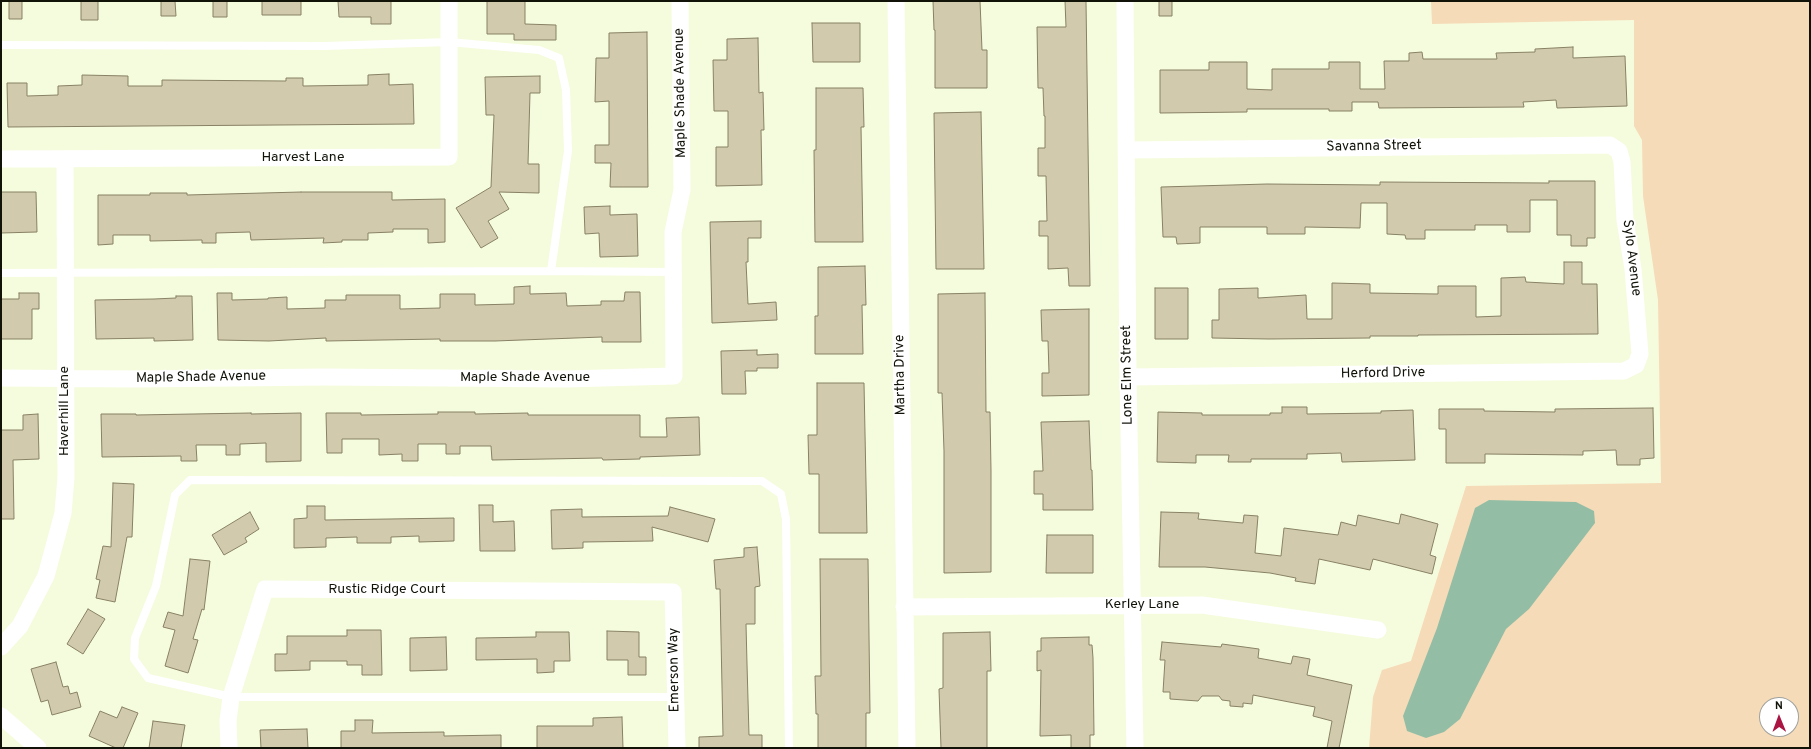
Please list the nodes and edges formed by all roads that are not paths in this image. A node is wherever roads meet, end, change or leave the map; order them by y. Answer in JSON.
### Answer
{"nodes":[{"id":1,"x":449,"y":1,"type":"edge"},
{"id":2,"x":680,"y":1,"type":"edge"},
{"id":3,"x":896,"y":1,"type":"edge"},
{"id":4,"x":1125,"y":1,"type":"edge"},
{"id":5,"x":450,"y":42,"type":"junction"},
{"id":6,"x":1,"y":45,"type":"edge"},
{"id":7,"x":1126,"y":150,"type":"junction"},
{"id":8,"x":1619,"y":151,"type":"joint"},
{"id":9,"x":1,"y":159,"type":"edge"},
{"id":10,"x":65,"y":159,"type":"junction"},
{"id":11,"x":551,"y":271,"type":"junction"},
{"id":12,"x":672,"y":272,"type":"junction"},
{"id":13,"x":1,"y":273,"type":"edge"},
{"id":14,"x":65,"y":273,"type":"junction"},
{"id":15,"x":1636,"y":366,"type":"joint"},
{"id":16,"x":1128,"y":377,"type":"junction"},
{"id":17,"x":1,"y":378,"type":"edge"},
{"id":18,"x":65,"y":378,"type":"junction"},
{"id":19,"x":673,"y":592,"type":"joint"},
{"id":20,"x":1132,"y":604,"type":"junction"},
{"id":21,"x":904,"y":607,"type":"junction"},
{"id":22,"x":1378,"y":630,"type":"dead end"},
{"id":23,"x":1,"y":647,"type":"edge"},
{"id":24,"x":231,"y":697,"type":"junction"},
{"id":25,"x":675,"y":697,"type":"junction"},
{"id":26,"x":1,"y":716,"type":"edge"},
{"id":27,"x":38,"y":748,"type":"edge"},
{"id":28,"x":229,"y":748,"type":"edge"},
{"id":29,"x":676,"y":748,"type":"edge"},
{"id":30,"x":789,"y":748,"type":"edge"},
{"id":31,"x":907,"y":748,"type":"edge"},
{"id":32,"x":1135,"y":748,"type":"edge"}],
"edges":[{"from":1,"to":5,"type":"street","name":"Harvest Lane"},
{"from":2,"to":12,"type":"street","name":"Maple Shade Avenue"},
{"from":3,"to":21,"type":"street","name":"Martha Drive"},
{"from":4,"to":7,"type":"street","name":"Lone Elm Street"},
{"from":5,"to":6,"type":"lane"},
{"from":5,"to":10,"type":"street","name":"Harvest Lane"},
{"from":5,"to":11,"type":"lane"},
{"from":7,"to":8,"type":"street","name":"Savanna Street"},
{"from":7,"to":16,"type":"street","name":"Lone Elm Street"},
{"from":8,"to":15,"type":"street","name":"Sylo Avenue"},
{"from":9,"to":10,"type":"street","name":"Harvest Lane"},
{"from":10,"to":14,"type":"street","name":"Haverhill Lane"},
{"from":11,"to":12,"type":"lane"},
{"from":11,"to":14,"type":"lane"},
{"from":12,"to":18,"type":"street","name":"Maple Shade Avenue"},
{"from":13,"to":14,"type":"lane"},
{"from":14,"to":18,"type":"street","name":"Haverhill Lane"},
{"from":15,"to":16,"type":"street","name":"Herford Drive"},
{"from":16,"to":20,"type":"street","name":"Lone Elm Street"},
{"from":17,"to":18,"type":"street","name":"Maple Shade Avenue"},
{"from":18,"to":23,"type":"street","name":"Haverhill Lane"},
{"from":19,"to":24,"type":"street","name":"Rustic Ridge Court"},
{"from":19,"to":25,"type":"street","name":"Emerson Way"},
{"from":20,"to":21,"type":"street","name":"Kerley Lane"},
{"from":20,"to":22,"type":"street","name":"Kerley Lane"},
{"from":20,"to":32,"type":"street","name":"Lone Elm Street"},
{"from":21,"to":31,"type":"street","name":"Martha Drive"},
{"from":24,"to":25,"type":"lane"},
{"from":24,"to":28,"type":"street","name":"Rustic Ridge Court"},
{"from":24,"to":30,"type":"lane"},
{"from":25,"to":29,"type":"street","name":"Emerson Way"},
{"from":26,"to":27,"type":"street"}]}
